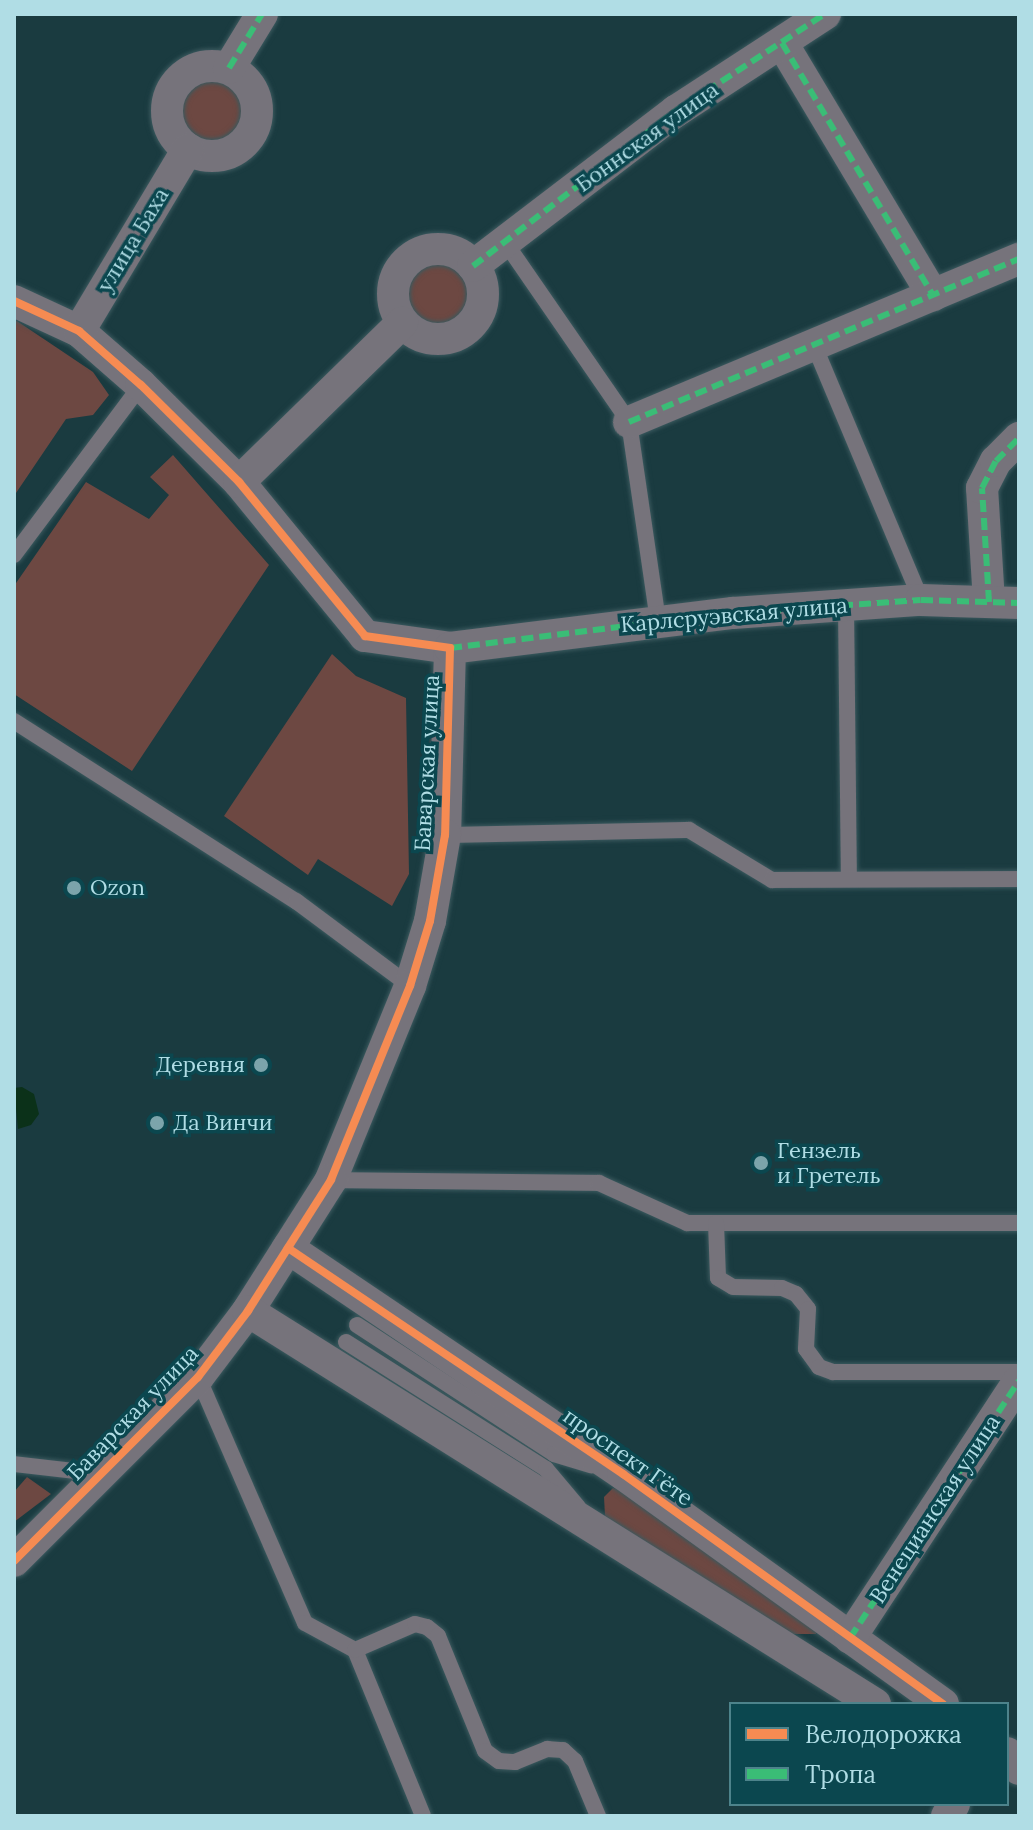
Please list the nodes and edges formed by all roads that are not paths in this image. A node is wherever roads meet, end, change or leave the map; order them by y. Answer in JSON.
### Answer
{"nodes":[{"id":1,"x":262,"y":14,"type":"edge"},
{"id":2,"x":825,"y":14,"type":"edge"},
{"id":3,"x":782,"y":43,"type":"junction"},
{"id":4,"x":229,"y":68,"type":"junction"},
{"id":5,"x":188,"y":149,"type":"junction"},
{"id":6,"x":505,"y":242,"type":"junction"},
{"id":7,"x":1019,"y":259,"type":"edge"},
{"id":8,"x":473,"y":266,"type":"junction"},
{"id":9,"x":933,"y":295,"type":"junction"},
{"id":10,"x":14,"y":301,"type":"edge"},
{"id":11,"x":402,"y":323,"type":"junction"},
{"id":12,"x":79,"y":331,"type":"junction"},
{"id":13,"x":814,"y":345,"type":"junction"},
{"id":14,"x":141,"y":385,"type":"junction"},
{"id":15,"x":629,"y":422,"type":"junction"},
{"id":16,"x":1019,"y":438,"type":"edge"},
{"id":17,"x":239,"y":482,"type":"junction"},
{"id":18,"x":14,"y":555,"type":"edge"},
{"id":19,"x":921,"y":600,"type":"junction"},
{"id":20,"x":1004,"y":602,"type":"edge"},
{"id":21,"x":846,"y":604,"type":"junction"},
{"id":22,"x":658,"y":621,"type":"junction"},
{"id":23,"x":450,"y":648,"type":"junction"},
{"id":24,"x":14,"y":721,"type":"edge"},
{"id":25,"x":445,"y":835,"type":"junction"},
{"id":26,"x":849,"y":879,"type":"junction"},
{"id":27,"x":1019,"y":879,"type":"edge"},
{"id":28,"x":410,"y":986,"type":"junction"},
{"id":29,"x":331,"y":1180,"type":"junction"},
{"id":30,"x":716,"y":1223,"type":"junction"},
{"id":31,"x":1019,"y":1223,"type":"edge"},
{"id":32,"x":288,"y":1248,"type":"junction"},
{"id":33,"x":248,"y":1311,"type":"junction"},
{"id":34,"x":357,"y":1325,"type":"dead end"},
{"id":35,"x":346,"y":1342,"type":"dead end"},
{"id":36,"x":1019,"y":1372,"type":"edge"},
{"id":37,"x":198,"y":1377,"type":"junction"},
{"id":38,"x":1019,"y":1381,"type":"edge"},
{"id":39,"x":14,"y":1464,"type":"edge"},
{"id":40,"x":100,"y":1474,"type":"junction"},
{"id":41,"x":623,"y":1474,"type":"junction"},
{"id":42,"x":594,"y":1525,"type":"junction"},
{"id":43,"x":14,"y":1561,"type":"edge"},
{"id":44,"x":850,"y":1638,"type":"junction"},
{"id":45,"x":355,"y":1650,"type":"junction"},
{"id":46,"x":872,"y":1702,"type":"edge"},
{"id":47,"x":940,"y":1702,"type":"edge"},
{"id":48,"x":423,"y":1816,"type":"edge"},
{"id":49,"x":598,"y":1816,"type":"edge"}],
"edges":[{"from":1,"to":4,"type":"street"},
{"from":2,"to":3,"type":"street","name":"Боннская улица"},
{"from":3,"to":6,"type":"street","name":"Боннская улица"},
{"from":3,"to":9,"type":"street"},
{"from":4,"to":5,"type":"street"},
{"from":4,"to":5,"type":"street"},
{"from":5,"to":12,"type":"street","name":"улица Баха"},
{"from":6,"to":8,"type":"street","name":"Боннская улица"},
{"from":6,"to":15,"type":"lane"},
{"from":7,"to":9,"type":"street"},
{"from":8,"to":11,"type":"street"},
{"from":8,"to":11,"type":"street"},
{"from":9,"to":13,"type":"street"},
{"from":10,"to":12,"type":"street","name":"Баварская улица"},
{"from":11,"to":17,"type":"street"},
{"from":12,"to":14,"type":"street","name":"Баварская улица"},
{"from":13,"to":15,"type":"street"},
{"from":13,"to":19,"type":"lane"},
{"from":14,"to":17,"type":"street","name":"Баварская улица"},
{"from":14,"to":18,"type":"lane"},
{"from":15,"to":22,"type":"lane"},
{"from":16,"to":20,"type":"street"},
{"from":17,"to":23,"type":"street","name":"Баварская улица"},
{"from":19,"to":20,"type":"street","name":"Карлсруэвская улица"},
{"from":19,"to":21,"type":"street","name":"Карлсруэвская улица"},
{"from":21,"to":22,"type":"street","name":"Карлсруэвская улица"},
{"from":21,"to":26,"type":"lane"},
{"from":22,"to":23,"type":"street","name":"Карлсруэвская улица"},
{"from":23,"to":25,"type":"street","name":"Баварская улица"},
{"from":24,"to":28,"type":"lane"},
{"from":25,"to":26,"type":"lane"},
{"from":25,"to":28,"type":"street","name":"Баварская улица"},
{"from":26,"to":27,"type":"lane"},
{"from":28,"to":29,"type":"street","name":"Баварская улица"},
{"from":29,"to":30,"type":"lane"},
{"from":29,"to":32,"type":"street","name":"Баварская улица"},
{"from":30,"to":31,"type":"lane"},
{"from":30,"to":36,"type":"lane"},
{"from":32,"to":33,"type":"street","name":"Баварская улица"},
{"from":32,"to":41,"type":"street","name":"проспект Гёте"},
{"from":33,"to":37,"type":"street","name":"Баварская улица"},
{"from":33,"to":42,"type":"street"},
{"from":34,"to":41,"type":"lane"},
{"from":35,"to":42,"type":"lane"},
{"from":37,"to":40,"type":"street","name":"Баварская улица"},
{"from":37,"to":45,"type":"lane"},
{"from":38,"to":44,"type":"street","name":"Венецианская улица"},
{"from":39,"to":40,"type":"lane"},
{"from":40,"to":43,"type":"street","name":"Баварская улица"},
{"from":41,"to":44,"type":"street","name":"проспект Гёте"},
{"from":42,"to":46,"type":"street"},
{"from":44,"to":47,"type":"street","name":"проспект Гёте"},
{"from":45,"to":48,"type":"lane"},
{"from":45,"to":49,"type":"lane"}]}
